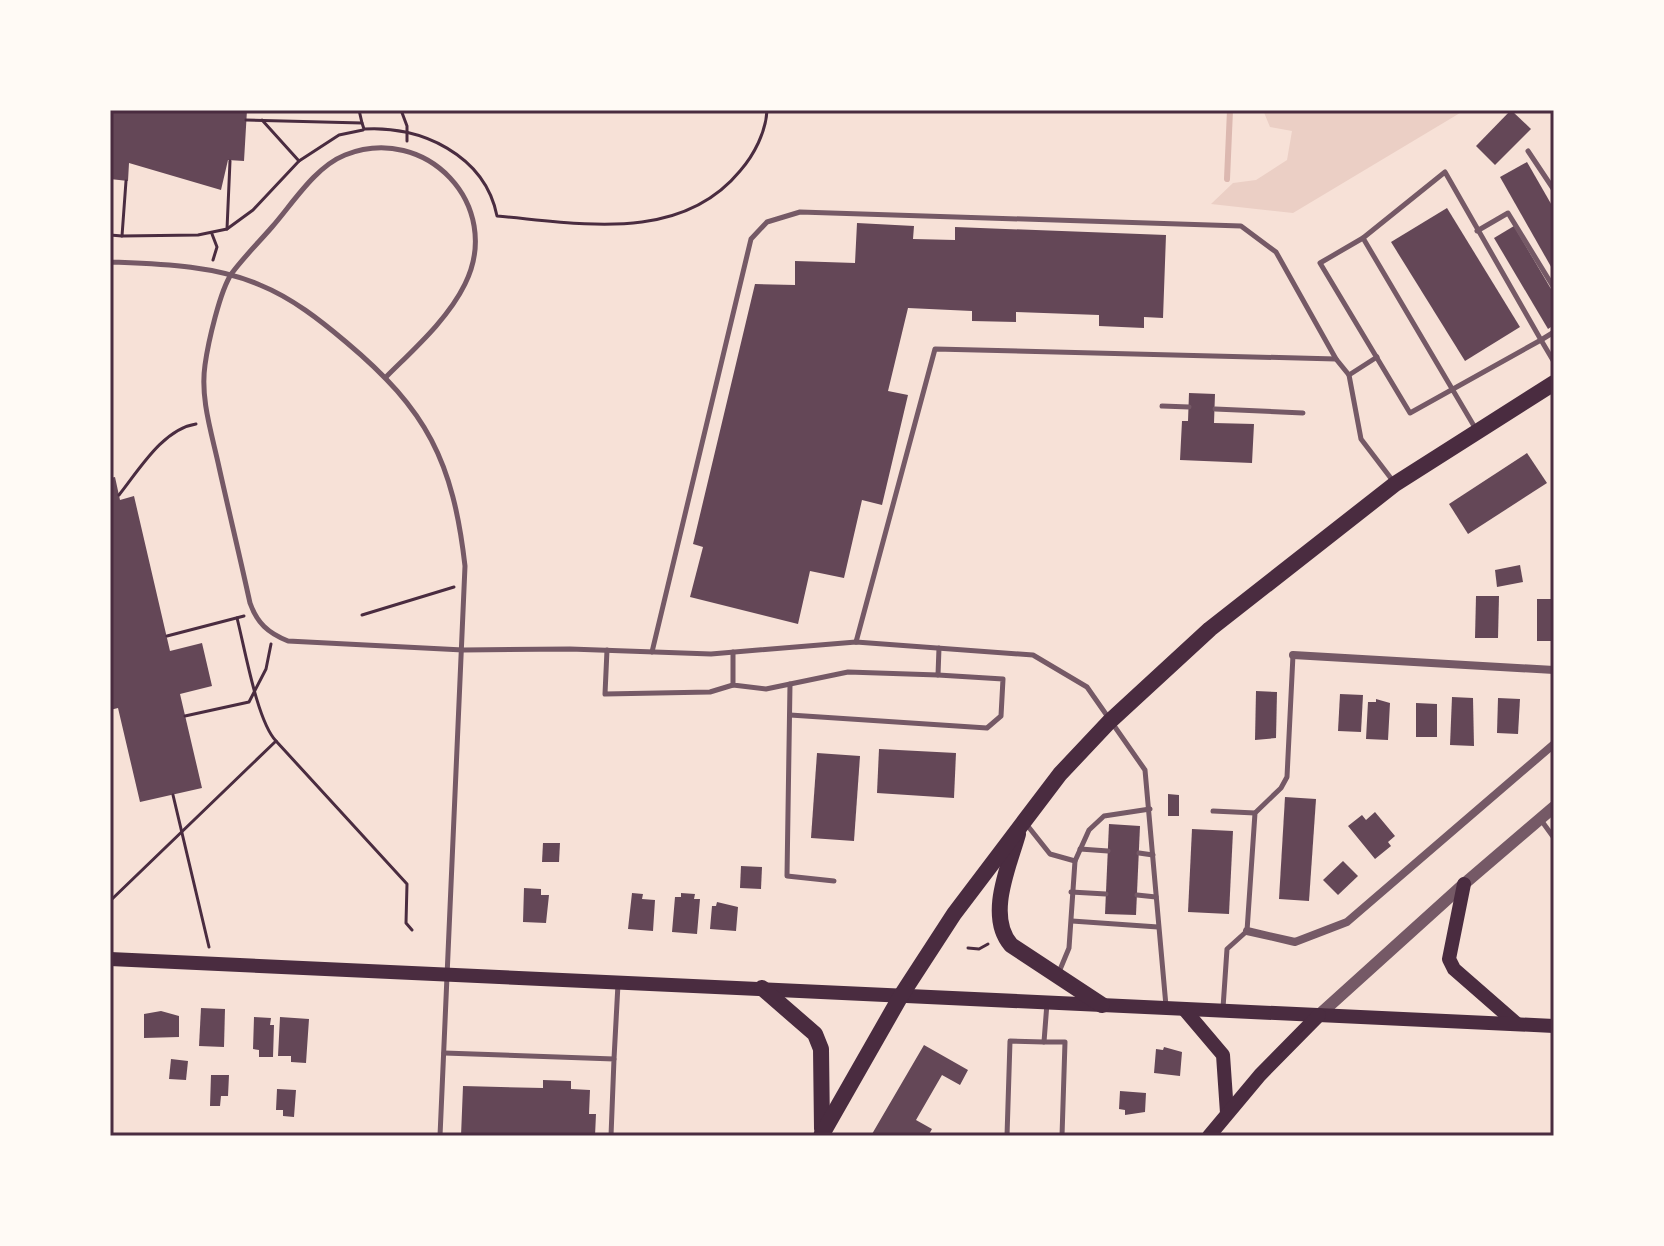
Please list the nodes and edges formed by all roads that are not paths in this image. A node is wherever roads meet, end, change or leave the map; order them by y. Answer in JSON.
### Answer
{"nodes":[{"id":1,"x":1528,"y":151,"type":"dead end"},
{"id":2,"x":1554,"y":190,"type":"edge"},
{"id":3,"x":1477,"y":231,"type":"junction"},
{"id":4,"x":1363,"y":238,"type":"junction"},
{"id":5,"x":110,"y":262,"type":"edge"},
{"id":6,"x":230,"y":275,"type":"junction"},
{"id":7,"x":1554,"y":288,"type":"edge"},
{"id":8,"x":1554,"y":332,"type":"edge"},
{"id":9,"x":1541,"y":340,"type":"junction"},
{"id":10,"x":1377,"y":357,"type":"junction"},
{"id":11,"x":1336,"y":359,"type":"junction"},
{"id":12,"x":1554,"y":362,"type":"edge"},
{"id":13,"x":1349,"y":375,"type":"junction"},
{"id":14,"x":387,"y":376,"type":"junction"},
{"id":15,"x":1554,"y":383,"type":"edge"},
{"id":16,"x":1452,"y":389,"type":"junction"},
{"id":17,"x":1162,"y":406,"type":"dead end"},
{"id":18,"x":1189,"y":407,"type":"dead end"},
{"id":19,"x":1215,"y":409,"type":"dead end"},
{"id":20,"x":1303,"y":413,"type":"dead end"},
{"id":21,"x":1477,"y":432,"type":"junction"},
{"id":22,"x":1395,"y":484,"type":"junction"},
{"id":23,"x":856,"y":642,"type":"junction"},
{"id":24,"x":939,"y":648,"type":"junction"},
{"id":25,"x":463,"y":650,"type":"junction"},
{"id":26,"x":607,"y":650,"type":"junction"},
{"id":27,"x":652,"y":652,"type":"junction"},
{"id":28,"x":733,"y":652,"type":"junction"},
{"id":29,"x":1293,"y":655,"type":"joint"},
{"id":30,"x":1554,"y":670,"type":"edge"},
{"id":31,"x":938,"y":675,"type":"junction"},
{"id":32,"x":790,"y":684,"type":"junction"},
{"id":33,"x":733,"y":685,"type":"junction"},
{"id":34,"x":790,"y":715,"type":"junction"},
{"id":35,"x":1109,"y":722,"type":"junction"},
{"id":36,"x":1554,"y":744,"type":"edge"},
{"id":37,"x":1554,"y":807,"type":"edge"},
{"id":38,"x":1150,"y":809,"type":"junction"},
{"id":39,"x":1213,"y":811,"type":"dead end"},
{"id":40,"x":1255,"y":813,"type":"junction"},
{"id":41,"x":1541,"y":819,"type":"junction"},
{"id":42,"x":1022,"y":824,"type":"junction"},
{"id":43,"x":1554,"y":838,"type":"edge"},
{"id":44,"x":1080,"y":849,"type":"junction"},
{"id":45,"x":1108,"y":851,"type":"dead end"},
{"id":46,"x":1139,"y":853,"type":"dead end"},
{"id":47,"x":1153,"y":855,"type":"junction"},
{"id":48,"x":1075,"y":861,"type":"junction"},
{"id":49,"x":834,"y":881,"type":"dead end"},
{"id":50,"x":1464,"y":884,"type":"junction"},
{"id":51,"x":1071,"y":892,"type":"junction"},
{"id":52,"x":1106,"y":894,"type":"dead end"},
{"id":53,"x":1137,"y":895,"type":"dead end"},
{"id":54,"x":1156,"y":897,"type":"junction"},
{"id":55,"x":1072,"y":921,"type":"junction"},
{"id":56,"x":1158,"y":927,"type":"junction"},
{"id":57,"x":1247,"y":931,"type":"junction"},
{"id":58,"x":110,"y":959,"type":"edge"},
{"id":59,"x":449,"y":976,"type":"junction"},
{"id":60,"x":1058,"y":976,"type":"junction"},
{"id":61,"x":618,"y":982,"type":"junction"},
{"id":62,"x":762,"y":988,"type":"junction"},
{"id":63,"x":902,"y":994,"type":"junction"},
{"id":64,"x":1047,"y":1002,"type":"junction"},
{"id":65,"x":1102,"y":1005,"type":"junction"},
{"id":66,"x":1166,"y":1008,"type":"junction"},
{"id":67,"x":1184,"y":1009,"type":"junction"},
{"id":68,"x":1223,"y":1009,"type":"junction"},
{"id":69,"x":1319,"y":1015,"type":"junction"},
{"id":70,"x":1517,"y":1024,"type":"junction"},
{"id":71,"x":1554,"y":1026,"type":"edge"},
{"id":72,"x":1044,"y":1042,"type":"junction"},
{"id":73,"x":444,"y":1053,"type":"junction"},
{"id":74,"x":614,"y":1059,"type":"junction"},
{"id":75,"x":1227,"y":1113,"type":"junction"},
{"id":76,"x":822,"y":1135,"type":"edge"},
{"id":77,"x":440,"y":1136,"type":"edge"},
{"id":78,"x":611,"y":1136,"type":"edge"},
{"id":79,"x":1007,"y":1136,"type":"edge"},
{"id":80,"x":1062,"y":1136,"type":"edge"},
{"id":81,"x":1209,"y":1136,"type":"edge"}],
"edges":[{"from":1,"to":2,"type":"lane"},
{"from":3,"to":4,"type":"lane"},
{"from":3,"to":7,"type":"lane"},
{"from":3,"to":9,"type":"lane"},
{"from":4,"to":10,"type":"lane"},
{"from":4,"to":16,"type":"lane"},
{"from":5,"to":6,"type":"lane"},
{"from":6,"to":14,"type":"lane"},
{"from":6,"to":14,"type":"lane"},
{"from":6,"to":25,"type":"lane"},
{"from":8,"to":9,"type":"lane"},
{"from":9,"to":12,"type":"lane"},
{"from":9,"to":16,"type":"lane"},
{"from":10,"to":13,"type":"lane"},
{"from":10,"to":16,"type":"lane"},
{"from":11,"to":13,"type":"lane"},
{"from":11,"to":23,"type":"lane"},
{"from":11,"to":27,"type":"lane"},
{"from":13,"to":22,"type":"lane"},
{"from":14,"to":25,"type":"lane"},
{"from":15,"to":21,"type":"main road"},
{"from":16,"to":21,"type":"lane"},
{"from":17,"to":18,"type":"lane"},
{"from":19,"to":20,"type":"lane"},
{"from":21,"to":22,"type":"main road"},
{"from":22,"to":35,"type":"main road"},
{"from":23,"to":24,"type":"lane"},
{"from":23,"to":28,"type":"lane"},
{"from":24,"to":31,"type":"lane"},
{"from":24,"to":35,"type":"lane"},
{"from":25,"to":26,"type":"lane"},
{"from":25,"to":59,"type":"lane"},
{"from":26,"to":27,"type":"lane"},
{"from":26,"to":33,"type":"lane"},
{"from":27,"to":28,"type":"lane"},
{"from":28,"to":33,"type":"lane"},
{"from":29,"to":30,"type":"street"},
{"from":29,"to":40,"type":"lane"},
{"from":31,"to":32,"type":"lane"},
{"from":31,"to":34,"type":"lane"},
{"from":32,"to":33,"type":"lane"},
{"from":32,"to":34,"type":"lane"},
{"from":34,"to":49,"type":"lane"},
{"from":35,"to":38,"type":"lane"},
{"from":35,"to":42,"type":"main road"},
{"from":36,"to":57,"type":"street"},
{"from":37,"to":41,"type":"street"},
{"from":38,"to":44,"type":"lane"},
{"from":38,"to":47,"type":"lane"},
{"from":39,"to":40,"type":"lane"},
{"from":40,"to":57,"type":"lane"},
{"from":41,"to":43,"type":"lane"},
{"from":41,"to":50,"type":"street"},
{"from":42,"to":48,"type":"lane"},
{"from":42,"to":60,"type":"main road"},
{"from":42,"to":63,"type":"main road"},
{"from":44,"to":45,"type":"lane"},
{"from":44,"to":48,"type":"lane"},
{"from":46,"to":47,"type":"lane"},
{"from":47,"to":54,"type":"lane"},
{"from":48,"to":51,"type":"lane"},
{"from":50,"to":69,"type":"street"},
{"from":50,"to":70,"type":"main road"},
{"from":51,"to":52,"type":"lane"},
{"from":51,"to":55,"type":"lane"},
{"from":53,"to":54,"type":"lane"},
{"from":54,"to":56,"type":"lane"},
{"from":55,"to":56,"type":"lane"},
{"from":55,"to":60,"type":"lane"},
{"from":56,"to":66,"type":"lane"},
{"from":57,"to":68,"type":"lane"},
{"from":58,"to":59,"type":"main road"},
{"from":59,"to":61,"type":"main road"},
{"from":59,"to":73,"type":"lane"},
{"from":60,"to":65,"type":"main road"},
{"from":61,"to":62,"type":"main road"},
{"from":61,"to":74,"type":"lane"},
{"from":62,"to":63,"type":"main road"},
{"from":62,"to":76,"type":"main road"},
{"from":63,"to":64,"type":"main road"},
{"from":63,"to":76,"type":"main road"},
{"from":64,"to":65,"type":"main road"},
{"from":64,"to":72,"type":"lane"},
{"from":65,"to":66,"type":"main road"},
{"from":66,"to":67,"type":"main road"},
{"from":67,"to":68,"type":"main road"},
{"from":67,"to":75,"type":"main road"},
{"from":68,"to":69,"type":"main road"},
{"from":69,"to":70,"type":"main road"},
{"from":69,"to":75,"type":"main road"},
{"from":70,"to":71,"type":"main road"},
{"from":72,"to":79,"type":"lane"},
{"from":72,"to":80,"type":"lane"},
{"from":73,"to":74,"type":"lane"},
{"from":73,"to":77,"type":"lane"},
{"from":74,"to":78,"type":"lane"},
{"from":75,"to":81,"type":"main road"}]}
